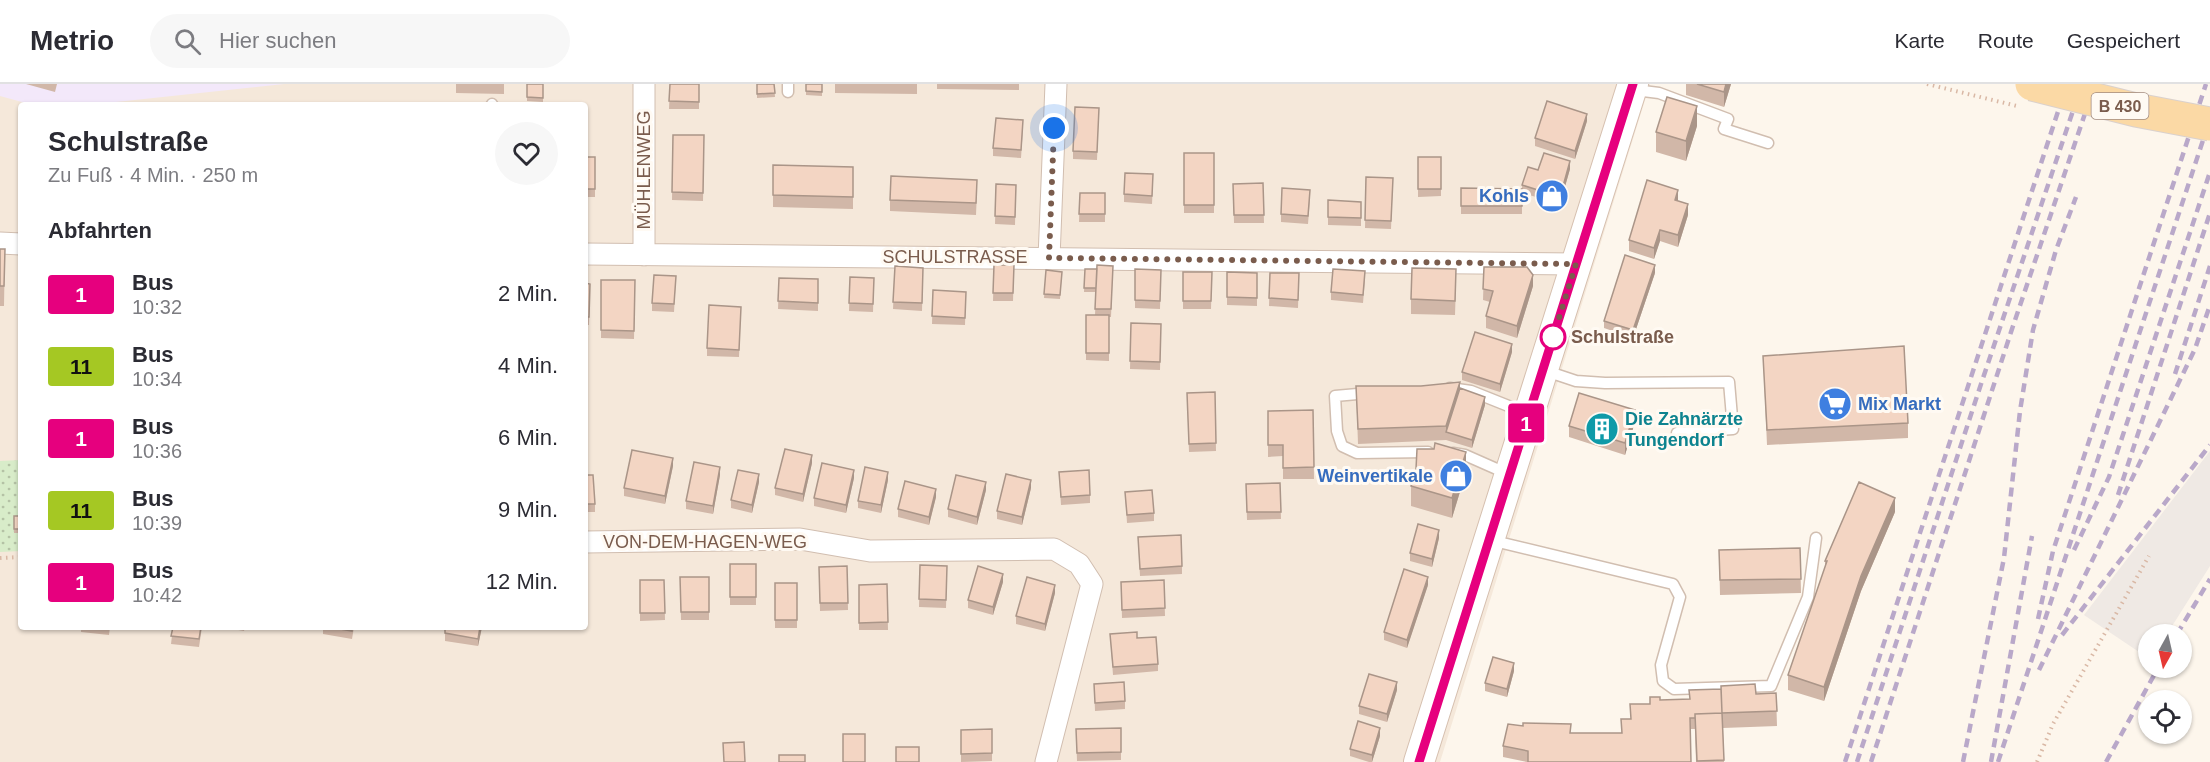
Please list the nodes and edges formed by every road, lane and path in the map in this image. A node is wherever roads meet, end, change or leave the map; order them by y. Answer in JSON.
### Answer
{"nodes":[{"id":1,"x":644,"y":84,"type":"edge"},
{"id":2,"x":1056,"y":84,"type":"edge"},
{"id":3,"x":2032,"y":84,"type":"edge"},
{"id":4,"x":1632,"y":86,"type":"edge"},
{"id":5,"x":2210,"y":124,"type":"edge"},
{"id":6,"x":1768,"y":143,"type":"dead end"},
{"id":7,"x":0,"y":243,"type":"edge"},
{"id":8,"x":18,"y":244,"type":"edge"},
{"id":9,"x":588,"y":254,"type":"edge"},
{"id":10,"x":644,"y":255,"type":"junction"},
{"id":11,"x":1049,"y":258,"type":"junction"},
{"id":12,"x":1576,"y":264,"type":"junction"},
{"id":13,"x":1543,"y":370,"type":"junction"},
{"id":14,"x":1436,"y":389,"type":"edge"},
{"id":15,"x":1380,"y":392,"type":"edge"},
{"id":16,"x":1529,"y":415,"type":"junction"},
{"id":17,"x":1677,"y":433,"type":"dead end"},
{"id":18,"x":1510,"y":475,"type":"junction"},
{"id":19,"x":1816,"y":538,"type":"dead end"},
{"id":20,"x":1489,"y":540,"type":"junction"},
{"id":21,"x":588,"y":542,"type":"edge"},
{"id":22,"x":2150,"y":556,"type":"dead end"},
{"id":23,"x":18,"y":557,"type":"edge"},
{"id":24,"x":0,"y":558,"type":"edge"},
{"id":25,"x":1046,"y":762,"type":"edge"},
{"id":26,"x":1419,"y":762,"type":"edge"},
{"id":27,"x":2037,"y":762,"type":"edge"}],
"edges":[{"from":1,"to":10,"type":"street","name":"MÜHLENWEG"},
{"from":2,"to":11,"type":"street"},
{"from":3,"to":5,"type":"main road","number":"B 430","bridge":true},
{"from":4,"to":6,"type":"lane"},
{"from":4,"to":12,"type":"main road"},
{"from":7,"to":8,"type":"street"},
{"from":9,"to":10,"type":"street","name":"SCHULSTRASSE"},
{"from":10,"to":11,"type":"street","name":"SCHULSTRASSE"},
{"from":11,"to":12,"type":"street","name":"SCHULSTRASSE"},
{"from":12,"to":13,"type":"main road"},
{"from":13,"to":16,"type":"main road"},
{"from":13,"to":17,"type":"lane"},
{"from":14,"to":16,"type":"lane"},
{"from":15,"to":18,"type":"lane"},
{"from":16,"to":18,"type":"main road"},
{"from":18,"to":20,"type":"main road"},
{"from":19,"to":20,"type":"lane"},
{"from":20,"to":26,"type":"main road"},
{"from":21,"to":25,"type":"street","name":"VON-DEM-HAGEN-WEG"},
{"from":22,"to":27,"type":"path"},
{"from":23,"to":24,"type":"path"}]}
